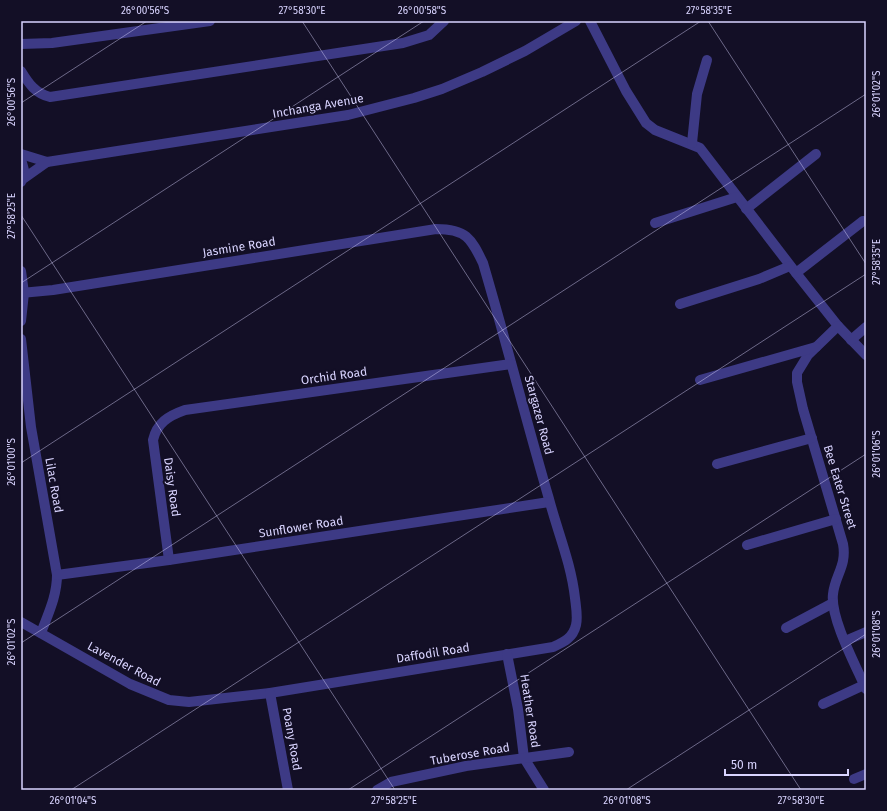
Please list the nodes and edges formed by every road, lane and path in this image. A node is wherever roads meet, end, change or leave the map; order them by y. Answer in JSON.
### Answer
{"nodes":[{"id":1,"x":210,"y":21,"type":"edge"},
{"id":2,"x":444,"y":21,"type":"edge"},
{"id":3,"x":576,"y":21,"type":"edge"},
{"id":4,"x":590,"y":21,"type":"edge"},
{"id":5,"x":21,"y":44,"type":"edge"},
{"id":6,"x":707,"y":60,"type":"dead end"},
{"id":7,"x":21,"y":71,"type":"edge"},
{"id":8,"x":692,"y":143,"type":"junction"},
{"id":9,"x":21,"y":154,"type":"edge"},
{"id":10,"x":816,"y":154,"type":"dead end"},
{"id":11,"x":21,"y":159,"type":"edge"},
{"id":12,"x":47,"y":162,"type":"junction"},
{"id":13,"x":22,"y":181,"type":"edge"},
{"id":14,"x":737,"y":197,"type":"junction"},
{"id":15,"x":746,"y":209,"type":"junction"},
{"id":16,"x":863,"y":221,"type":"dead end"},
{"id":17,"x":655,"y":223,"type":"dead end"},
{"id":18,"x":461,"y":232,"type":"joint"},
{"id":19,"x":793,"y":270,"type":"junction"},
{"id":20,"x":21,"y":271,"type":"edge"},
{"id":21,"x":23,"y":293,"type":"edge"},
{"id":22,"x":680,"y":304,"type":"dead end"},
{"id":23,"x":21,"y":321,"type":"edge"},
{"id":24,"x":838,"y":326,"type":"junction"},
{"id":25,"x":866,"y":327,"type":"edge"},
{"id":26,"x":21,"y":339,"type":"edge"},
{"id":27,"x":851,"y":340,"type":"junction"},
{"id":28,"x":816,"y":347,"type":"junction"},
{"id":29,"x":866,"y":356,"type":"edge"},
{"id":30,"x":511,"y":364,"type":"junction"},
{"id":31,"x":700,"y":380,"type":"dead end"},
{"id":32,"x":163,"y":421,"type":"joint"},
{"id":33,"x":26,"y":427,"type":"edge"},
{"id":34,"x":812,"y":438,"type":"junction"},
{"id":35,"x":717,"y":464,"type":"dead end"},
{"id":36,"x":549,"y":502,"type":"junction"},
{"id":37,"x":836,"y":519,"type":"junction"},
{"id":38,"x":747,"y":545,"type":"dead end"},
{"id":39,"x":169,"y":560,"type":"junction"},
{"id":40,"x":57,"y":575,"type":"junction"},
{"id":41,"x":833,"y":603,"type":"junction"},
{"id":42,"x":577,"y":612,"type":"joint"},
{"id":43,"x":21,"y":622,"type":"edge"},
{"id":44,"x":786,"y":628,"type":"dead end"},
{"id":45,"x":866,"y":632,"type":"edge"},
{"id":46,"x":41,"y":633,"type":"junction"},
{"id":47,"x":845,"y":641,"type":"junction"},
{"id":48,"x":507,"y":654,"type":"junction"},
{"id":49,"x":865,"y":687,"type":"edge"},
{"id":50,"x":270,"y":693,"type":"junction"},
{"id":51,"x":823,"y":704,"type":"dead end"},
{"id":52,"x":569,"y":752,"type":"dead end"},
{"id":53,"x":524,"y":758,"type":"junction"},
{"id":54,"x":866,"y":774,"type":"edge"},
{"id":55,"x":854,"y":779,"type":"dead end"},
{"id":56,"x":288,"y":790,"type":"edge"},
{"id":57,"x":377,"y":790,"type":"edge"},
{"id":58,"x":544,"y":790,"type":"edge"}],
"edges":[{"from":1,"to":5,"type":"street"},
{"from":2,"to":7,"type":"street"},
{"from":3,"to":12,"type":"street","name":"Inchanga Avenue"},
{"from":4,"to":8,"type":"street"},
{"from":6,"to":8,"type":"street"},
{"from":8,"to":14,"type":"street"},
{"from":9,"to":12,"type":"street","name":"Inchanga Avenue"},
{"from":10,"to":15,"type":"street"},
{"from":11,"to":13,"type":"street","name":"Inchanga Avenue"},
{"from":12,"to":13,"type":"street","name":"Inchanga Avenue"},
{"from":14,"to":15,"type":"street"},
{"from":14,"to":17,"type":"street"},
{"from":15,"to":19,"type":"street"},
{"from":16,"to":19,"type":"street"},
{"from":18,"to":21,"type":"street","name":"Jasmine Road"},
{"from":18,"to":30,"type":"street","name":"Stargazer Road"},
{"from":19,"to":22,"type":"street"},
{"from":19,"to":24,"type":"street"},
{"from":20,"to":21,"type":"street"},
{"from":21,"to":23,"type":"street"},
{"from":24,"to":27,"type":"street"},
{"from":24,"to":28,"type":"street","name":"Bee Eater Street"},
{"from":25,"to":27,"type":"street"},
{"from":26,"to":33,"type":"street","name":"Lilac Road"},
{"from":27,"to":29,"type":"street"},
{"from":28,"to":31,"type":"street"},
{"from":28,"to":34,"type":"street","name":"Bee Eater Street"},
{"from":30,"to":32,"type":"street","name":"Orchid Road"},
{"from":30,"to":36,"type":"street","name":"Stargazer Road"},
{"from":32,"to":39,"type":"street","name":"Daisy Road"},
{"from":33,"to":40,"type":"street","name":"Lilac Road"},
{"from":34,"to":35,"type":"street"},
{"from":34,"to":37,"type":"street","name":"Bee Eater Street"},
{"from":36,"to":39,"type":"street","name":"Sunflower Road"},
{"from":36,"to":42,"type":"street","name":"Stargazer Road"},
{"from":37,"to":38,"type":"street"},
{"from":37,"to":41,"type":"street","name":"Bee Eater Street"},
{"from":39,"to":40,"type":"street","name":"Sunflower Road"},
{"from":40,"to":46,"type":"street","name":"Lilac Road"},
{"from":41,"to":44,"type":"street"},
{"from":41,"to":47,"type":"street","name":"Bee Eater Street"},
{"from":42,"to":48,"type":"street","name":"Daffodil Road"},
{"from":43,"to":46,"type":"street","name":"Lavender Road"},
{"from":45,"to":47,"type":"street"},
{"from":46,"to":50,"type":"street","name":"Lavender Road"},
{"from":47,"to":49,"type":"street","name":"Bee Eater Street"},
{"from":48,"to":50,"type":"street","name":"Daffodil Road"},
{"from":48,"to":53,"type":"street","name":"Heather Road"},
{"from":49,"to":51,"type":"street"},
{"from":50,"to":56,"type":"street","name":"Poany Road"},
{"from":52,"to":53,"type":"street","name":"Tuberose Road"},
{"from":53,"to":57,"type":"street","name":"Tuberose Road"},
{"from":53,"to":58,"type":"street","name":"Heather Road"},
{"from":54,"to":55,"type":"street"}]}
